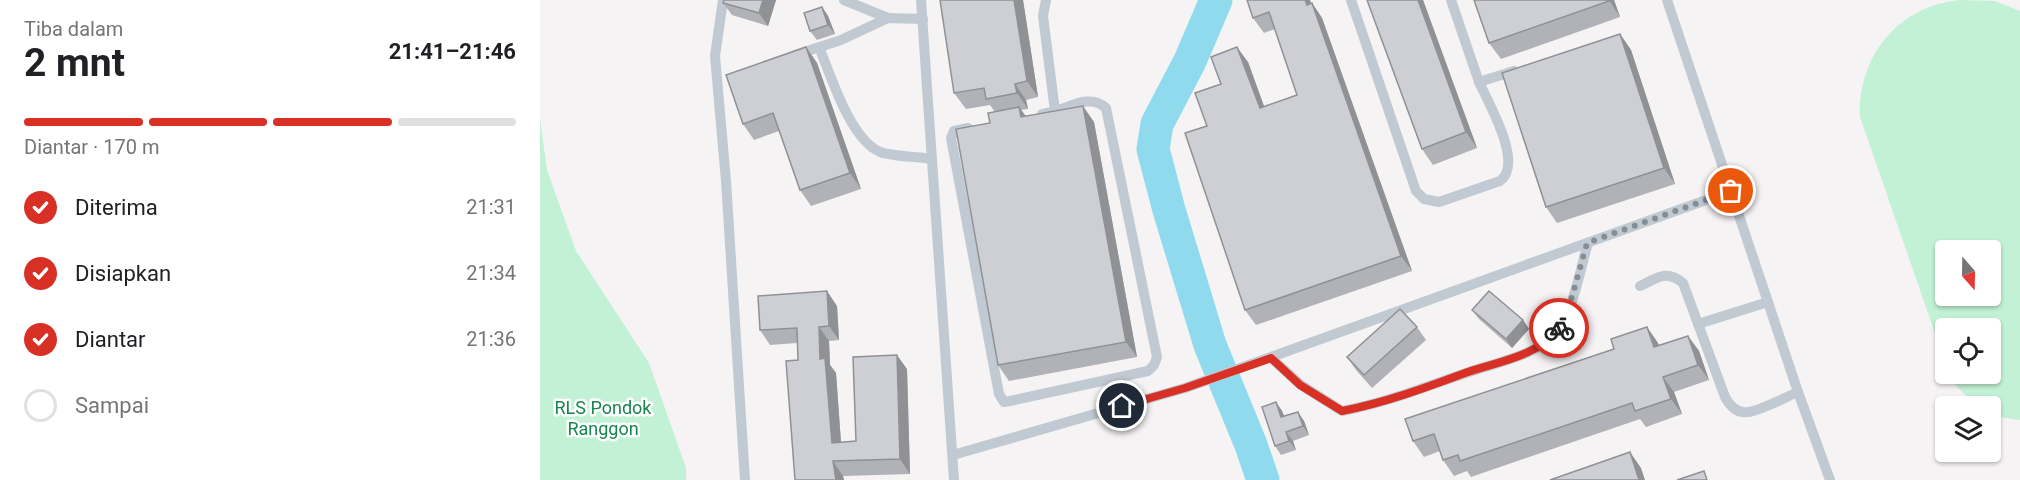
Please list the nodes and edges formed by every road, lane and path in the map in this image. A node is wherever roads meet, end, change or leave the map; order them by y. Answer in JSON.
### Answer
{"nodes":[{"id":1,"x":723,"y":0,"type":"edge"},
{"id":2,"x":844,"y":0,"type":"edge"},
{"id":3,"x":921,"y":0,"type":"edge"},
{"id":4,"x":1046,"y":0,"type":"edge"},
{"id":5,"x":1351,"y":0,"type":"edge"},
{"id":6,"x":1451,"y":0,"type":"edge"},
{"id":7,"x":1667,"y":0,"type":"edge"},
{"id":8,"x":888,"y":18,"type":"junction"},
{"id":9,"x":923,"y":19,"type":"junction"},
{"id":10,"x":819,"y":47,"type":"junction"},
{"id":11,"x":785,"y":58,"type":"edge"},
{"id":12,"x":1521,"y":68,"type":"edge"},
{"id":13,"x":729,"y":77,"type":"edge"},
{"id":14,"x":717,"y":80,"type":"junction"},
{"id":15,"x":1479,"y":82,"type":"junction"},
{"id":16,"x":1055,"y":111,"type":"junction"},
{"id":17,"x":1032,"y":116,"type":"edge"},
{"id":18,"x":974,"y":126,"type":"edge"},
{"id":19,"x":932,"y":159,"type":"junction"},
{"id":20,"x":1731,"y":191,"type":"junction"},
{"id":21,"x":1587,"y":243,"type":"junction"},
{"id":22,"x":1640,"y":286,"type":"dead end"},
{"id":23,"x":1768,"y":302,"type":"junction"},
{"id":24,"x":1698,"y":324,"type":"junction"},
{"id":25,"x":1271,"y":358,"type":"junction"},
{"id":26,"x":1798,"y":392,"type":"junction"},
{"id":27,"x":952,"y":455,"type":"junction"},
{"id":28,"x":745,"y":480,"type":"edge"},
{"id":29,"x":954,"y":480,"type":"edge"},
{"id":30,"x":1830,"y":480,"type":"edge"}],
"edges":[{"from":1,"to":14,"type":"lane"},
{"from":2,"to":8,"type":"lane"},
{"from":3,"to":9,"type":"lane"},
{"from":4,"to":16,"type":"lane"},
{"from":5,"to":15,"type":"lane"},
{"from":6,"to":15,"type":"lane"},
{"from":7,"to":20,"type":"lane"},
{"from":8,"to":9,"type":"lane"},
{"from":8,"to":10,"type":"lane"},
{"from":9,"to":19,"type":"lane"},
{"from":10,"to":11,"type":"lane"},
{"from":10,"to":19,"type":"lane"},
{"from":12,"to":15,"type":"lane"},
{"from":13,"to":14,"type":"lane"},
{"from":14,"to":28,"type":"lane"},
{"from":16,"to":17,"type":"lane"},
{"from":16,"to":18,"type":"lane"},
{"from":19,"to":27,"type":"lane"},
{"from":20,"to":21,"type":"lane"},
{"from":20,"to":23,"type":"lane"},
{"from":21,"to":25,"type":"lane"},
{"from":21,"to":25,"type":"lane"},
{"from":22,"to":24,"type":"lane"},
{"from":23,"to":24,"type":"lane"},
{"from":23,"to":26,"type":"lane"},
{"from":24,"to":26,"type":"lane"},
{"from":25,"to":27,"type":"lane"},
{"from":26,"to":30,"type":"lane"},
{"from":27,"to":29,"type":"lane"}]}
